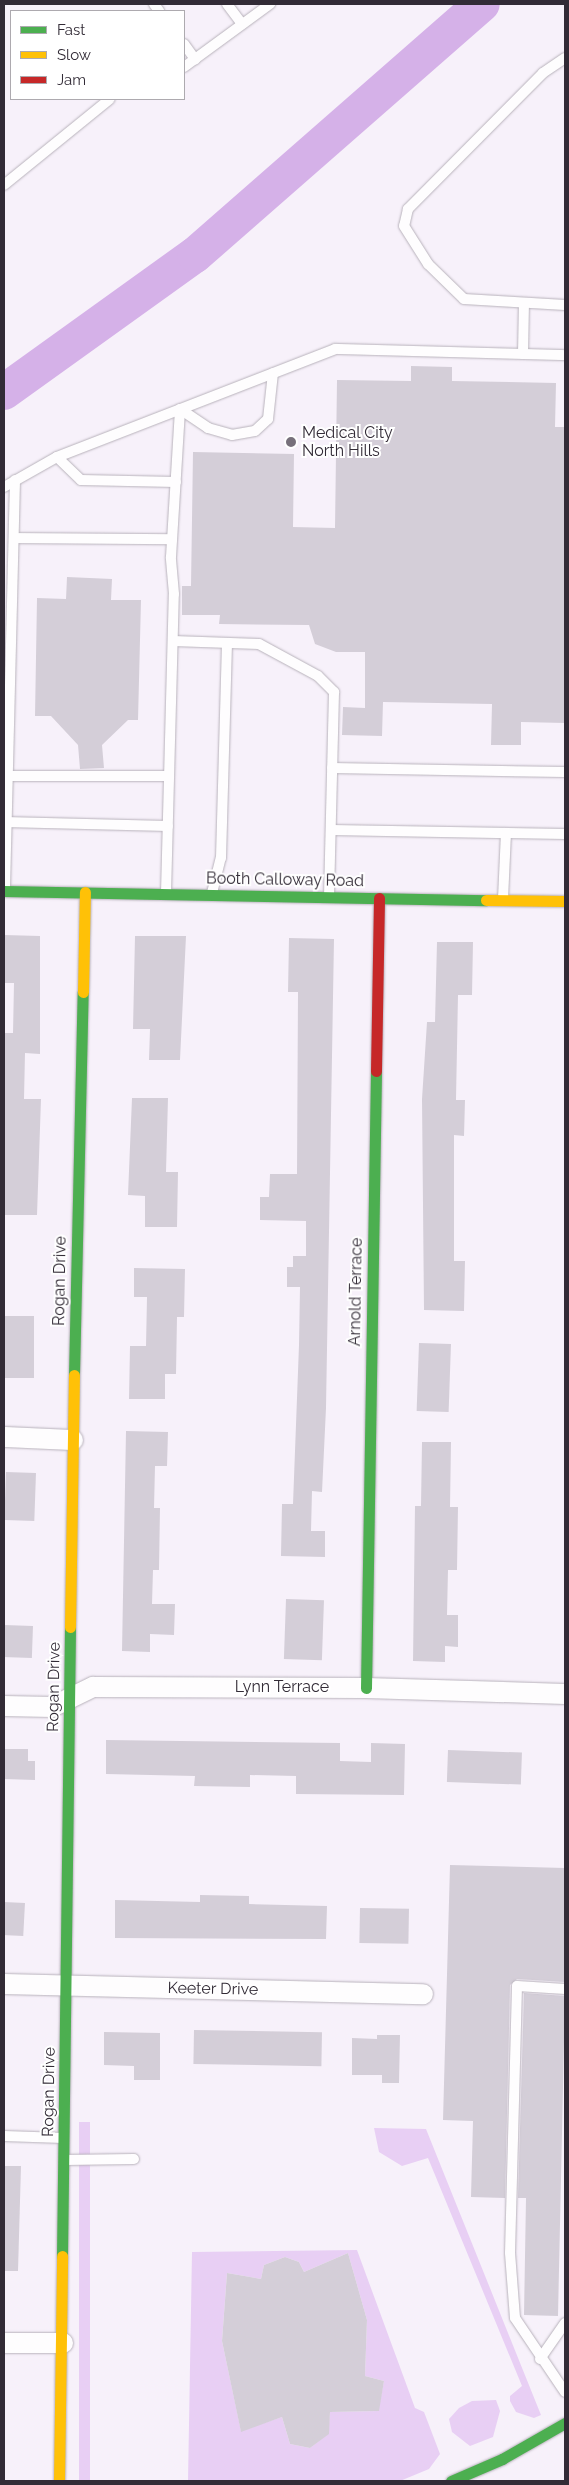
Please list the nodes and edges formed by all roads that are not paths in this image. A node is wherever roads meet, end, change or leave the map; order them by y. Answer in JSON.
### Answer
{"nodes":[{"id":1,"x":227,"y":4,"type":"edge"},
{"id":2,"x":270,"y":4,"type":"edge"},
{"id":3,"x":242,"y":24,"type":"junction"},
{"id":4,"x":185,"y":45,"type":"edge"},
{"id":5,"x":565,"y":58,"type":"edge"},
{"id":6,"x":195,"y":59,"type":"junction"},
{"id":7,"x":185,"y":66,"type":"edge"},
{"id":8,"x":109,"y":100,"type":"edge"},
{"id":9,"x":4,"y":185,"type":"edge"},
{"id":10,"x":524,"y":303,"type":"junction"},
{"id":11,"x":565,"y":305,"type":"edge"},
{"id":12,"x":523,"y":354,"type":"junction"},
{"id":13,"x":565,"y":355,"type":"edge"},
{"id":14,"x":273,"y":373,"type":"junction"},
{"id":15,"x":180,"y":409,"type":"junction"},
{"id":16,"x":57,"y":457,"type":"junction"},
{"id":17,"x":15,"y":480,"type":"junction"},
{"id":18,"x":176,"y":482,"type":"junction"},
{"id":19,"x":4,"y":487,"type":"edge"},
{"id":20,"x":14,"y":538,"type":"junction"},
{"id":21,"x":172,"y":539,"type":"junction"},
{"id":22,"x":173,"y":641,"type":"junction"},
{"id":23,"x":227,"y":643,"type":"junction"},
{"id":24,"x":332,"y":768,"type":"junction"},
{"id":25,"x":565,"y":772,"type":"edge"},
{"id":26,"x":8,"y":776,"type":"junction"},
{"id":27,"x":169,"y":776,"type":"junction"},
{"id":28,"x":5,"y":822,"type":"edge"},
{"id":29,"x":168,"y":826,"type":"junction"},
{"id":30,"x":331,"y":830,"type":"junction"},
{"id":31,"x":506,"y":833,"type":"junction"},
{"id":32,"x":565,"y":834,"type":"edge"},
{"id":33,"x":4,"y":891,"type":"edge"},
{"id":34,"x":85,"y":892,"type":"junction"},
{"id":35,"x":166,"y":894,"type":"junction"},
{"id":36,"x":211,"y":895,"type":"junction"},
{"id":37,"x":329,"y":897,"type":"junction"},
{"id":38,"x":379,"y":898,"type":"junction"},
{"id":39,"x":503,"y":900,"type":"junction"},
{"id":40,"x":565,"y":901,"type":"edge"},
{"id":41,"x":4,"y":1437,"type":"edge"},
{"id":42,"x":73,"y":1440,"type":"junction"},
{"id":43,"x":366,"y":1688,"type":"junction"},
{"id":44,"x":565,"y":1694,"type":"edge"},
{"id":45,"x":70,"y":1698,"type":"junction"},
{"id":46,"x":4,"y":1706,"type":"edge"},
{"id":47,"x":4,"y":1984,"type":"edge"},
{"id":48,"x":66,"y":1985,"type":"junction"},
{"id":49,"x":565,"y":1989,"type":"edge"},
{"id":50,"x":423,"y":1994,"type":"dead end"},
{"id":51,"x":4,"y":2136,"type":"edge"},
{"id":52,"x":65,"y":2138,"type":"junction"},
{"id":53,"x":134,"y":2159,"type":"dead end"},
{"id":54,"x":63,"y":2160,"type":"junction"},
{"id":55,"x":565,"y":2323,"type":"edge"},
{"id":56,"x":4,"y":2343,"type":"edge"},
{"id":57,"x":63,"y":2343,"type":"junction"},
{"id":58,"x":540,"y":2358,"type":"junction"},
{"id":59,"x":565,"y":2392,"type":"edge"},
{"id":60,"x":565,"y":2423,"type":"edge"},
{"id":61,"x":59,"y":2481,"type":"edge"},
{"id":62,"x":451,"y":2481,"type":"edge"}],
"edges":[{"from":1,"to":3,"type":"lane"},
{"from":2,"to":3,"type":"lane"},
{"from":3,"to":6,"type":"lane"},
{"from":4,"to":6,"type":"lane"},
{"from":5,"to":10,"type":"lane"},
{"from":6,"to":7,"type":"lane"},
{"from":8,"to":9,"type":"lane"},
{"from":10,"to":11,"type":"lane"},
{"from":10,"to":12,"type":"lane"},
{"from":12,"to":13,"type":"lane"},
{"from":12,"to":14,"type":"lane"},
{"from":14,"to":15,"type":"lane"},
{"from":14,"to":15,"type":"lane"},
{"from":15,"to":16,"type":"lane"},
{"from":15,"to":18,"type":"lane"},
{"from":16,"to":17,"type":"lane"},
{"from":16,"to":18,"type":"lane"},
{"from":17,"to":19,"type":"lane"},
{"from":17,"to":20,"type":"lane"},
{"from":18,"to":21,"type":"lane"},
{"from":20,"to":21,"type":"lane"},
{"from":20,"to":26,"type":"lane"},
{"from":21,"to":22,"type":"lane"},
{"from":22,"to":23,"type":"lane"},
{"from":22,"to":27,"type":"lane"},
{"from":23,"to":24,"type":"lane"},
{"from":23,"to":36,"type":"lane"},
{"from":24,"to":25,"type":"lane"},
{"from":24,"to":30,"type":"lane"},
{"from":26,"to":27,"type":"lane"},
{"from":26,"to":28,"type":"lane"},
{"from":27,"to":29,"type":"lane"},
{"from":28,"to":29,"type":"lane"},
{"from":28,"to":33,"type":"lane"},
{"from":29,"to":35,"type":"lane"},
{"from":30,"to":31,"type":"lane"},
{"from":30,"to":37,"type":"lane"},
{"from":31,"to":32,"type":"lane"},
{"from":31,"to":39,"type":"lane"},
{"from":33,"to":34,"type":"street","name":"Booth Calloway Road"},
{"from":34,"to":35,"type":"street","name":"Booth Calloway Road"},
{"from":34,"to":42,"type":"street","name":"Rogan Drive"},
{"from":35,"to":36,"type":"street","name":"Booth Calloway Road"},
{"from":36,"to":37,"type":"street","name":"Booth Calloway Road"},
{"from":37,"to":38,"type":"street","name":"Booth Calloway Road"},
{"from":38,"to":39,"type":"street","name":"Booth Calloway Road"},
{"from":38,"to":43,"type":"street","name":"Arnold Terrace"},
{"from":39,"to":40,"type":"street","name":"Booth Calloway Road"},
{"from":41,"to":42,"type":"street"},
{"from":42,"to":45,"type":"street","name":"Rogan Drive"},
{"from":43,"to":44,"type":"street","name":"Lynn Terrace"},
{"from":43,"to":45,"type":"street","name":"Lynn Terrace"},
{"from":45,"to":46,"type":"street","name":"Lynn Terrace"},
{"from":45,"to":48,"type":"street","name":"Rogan Drive"},
{"from":47,"to":48,"type":"street","name":"Keeter Drive"},
{"from":48,"to":50,"type":"street","name":"Keeter Drive"},
{"from":48,"to":52,"type":"street","name":"Rogan Drive"},
{"from":49,"to":58,"type":"lane"},
{"from":51,"to":52,"type":"lane"},
{"from":52,"to":54,"type":"street","name":"Rogan Drive"},
{"from":53,"to":54,"type":"lane"},
{"from":54,"to":57,"type":"street","name":"Rogan Drive"},
{"from":55,"to":58,"type":"lane"},
{"from":56,"to":57,"type":"street"},
{"from":57,"to":61,"type":"street","name":"Rogan Drive"},
{"from":58,"to":59,"type":"lane"},
{"from":60,"to":62,"type":"street"}]}
